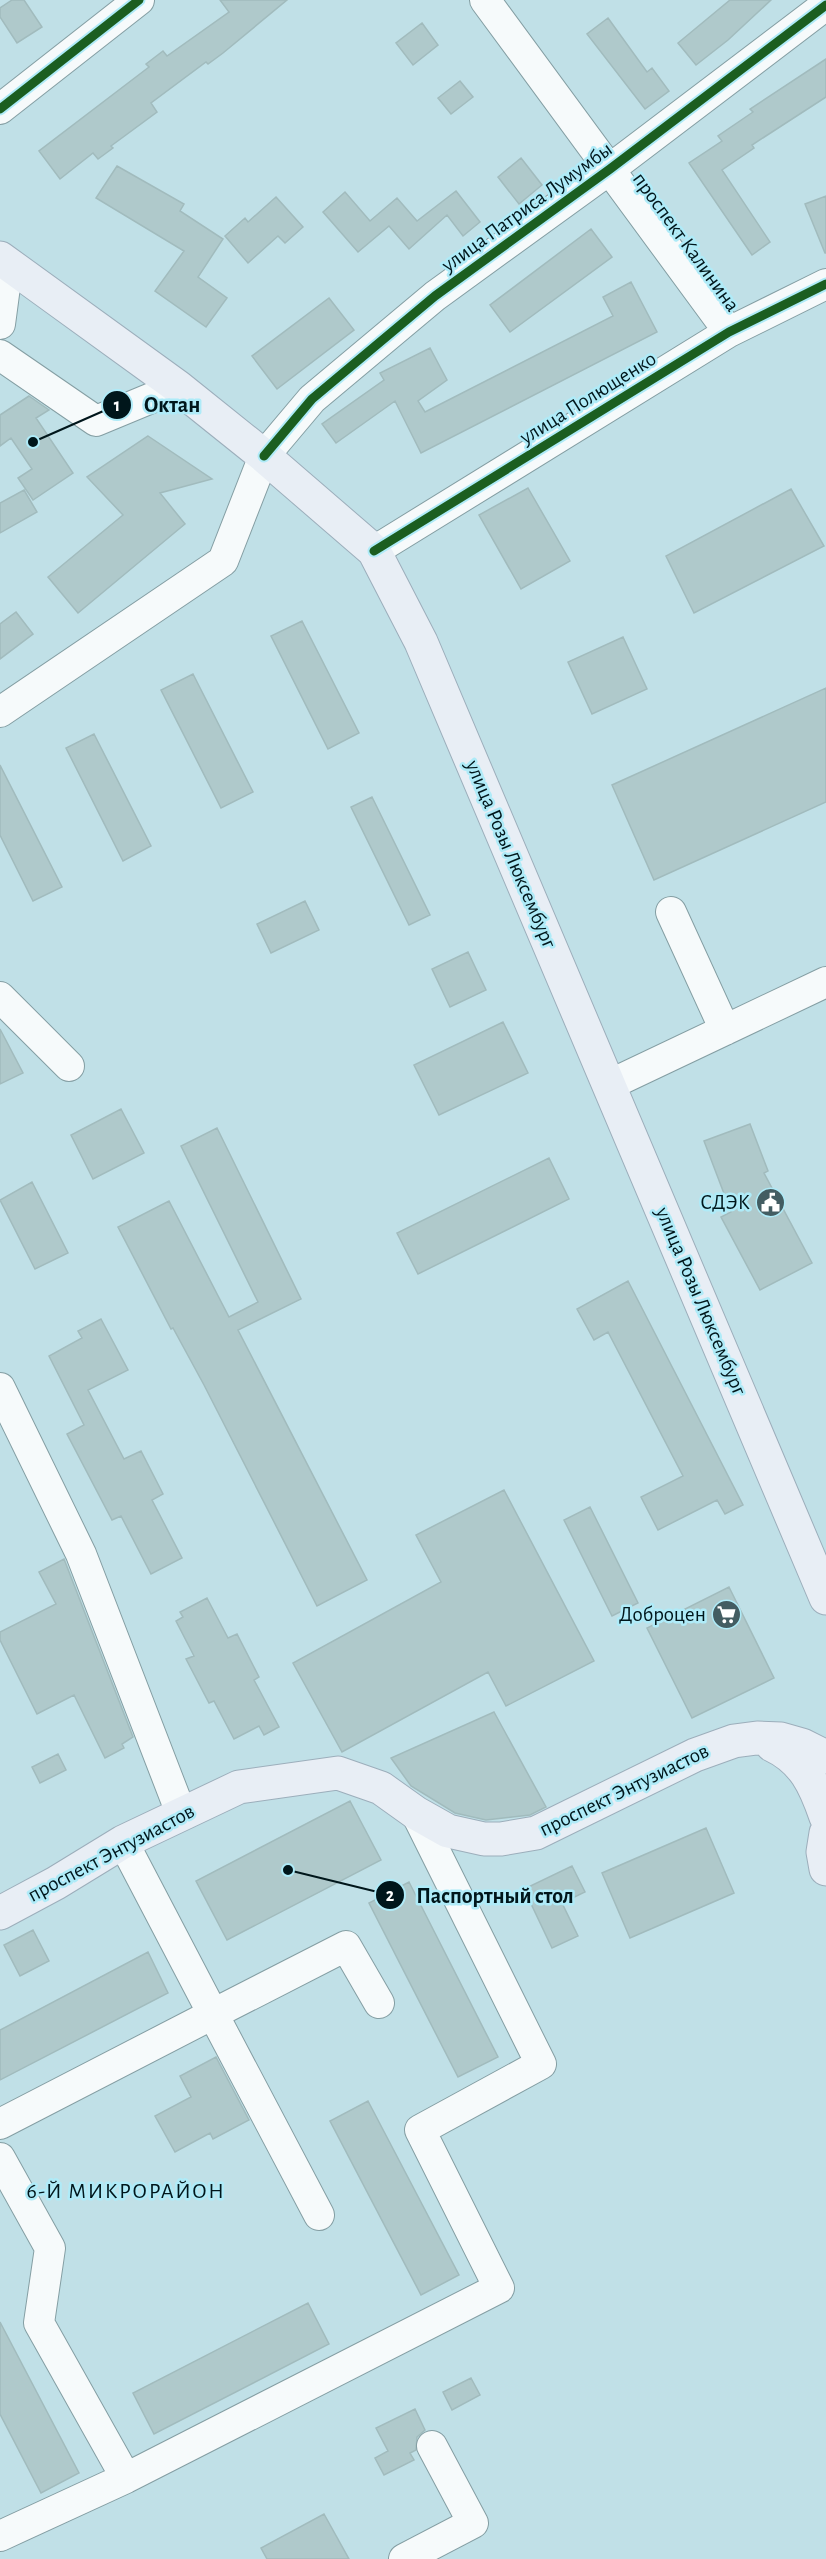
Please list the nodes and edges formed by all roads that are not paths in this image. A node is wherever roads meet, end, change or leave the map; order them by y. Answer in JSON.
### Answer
{"nodes":[{"id":1,"x":139,"y":0,"type":"edge"},
{"id":2,"x":485,"y":0,"type":"edge"},
{"id":3,"x":826,"y":5,"type":"edge"},
{"id":4,"x":0,"y":109,"type":"edge"},
{"id":5,"x":610,"y":169,"type":"junction"},
{"id":6,"x":4,"y":261,"type":"edge"},
{"id":7,"x":826,"y":284,"type":"edge"},
{"id":8,"x":0,"y":324,"type":"edge"},
{"id":9,"x":729,"y":332,"type":"junction"},
{"id":10,"x":0,"y":355,"type":"edge"},
{"id":11,"x":178,"y":387,"type":"junction"},
{"id":12,"x":264,"y":456,"type":"junction"},
{"id":13,"x":374,"y":551,"type":"junction"},
{"id":14,"x":0,"y":712,"type":"edge"},
{"id":15,"x":671,"y":912,"type":"dead end"},
{"id":16,"x":826,"y":982,"type":"edge"},
{"id":17,"x":0,"y":997,"type":"edge"},
{"id":18,"x":725,"y":1030,"type":"junction"},
{"id":19,"x":69,"y":1066,"type":"dead end"},
{"id":20,"x":609,"y":1085,"type":"junction"},
{"id":21,"x":0,"y":1388,"type":"edge"},
{"id":22,"x":826,"y":1598,"type":"edge"},
{"id":23,"x":757,"y":1738,"type":"junction"},
{"id":24,"x":826,"y":1757,"type":"edge"},
{"id":25,"x":181,"y":1813,"type":"junction"},
{"id":26,"x":416,"y":1813,"type":"junction"},
{"id":27,"x":826,"y":1817,"type":"edge"},
{"id":28,"x":826,"y":1833,"type":"edge"},
{"id":29,"x":123,"y":1842,"type":"junction"},
{"id":30,"x":826,"y":1869,"type":"edge"},
{"id":31,"x":0,"y":1913,"type":"edge"},
{"id":32,"x":379,"y":2003,"type":"dead end"},
{"id":33,"x":213,"y":2014,"type":"junction"},
{"id":34,"x":0,"y":2124,"type":"edge"},
{"id":35,"x":0,"y":2158,"type":"edge"},
{"id":36,"x":319,"y":2216,"type":"dead end"},
{"id":37,"x":432,"y":2446,"type":"dead end"},
{"id":38,"x":126,"y":2478,"type":"junction"},
{"id":39,"x":0,"y":2536,"type":"edge"},
{"id":40,"x":404,"y":2559,"type":"edge"}],
"edges":[{"from":1,"to":4,"type":"street"},
{"from":2,"to":5,"type":"street","name":"проспект Калинина"},
{"from":3,"to":5,"type":"street","name":"улица Патриса Лумумбы"},
{"from":5,"to":9,"type":"street","name":"проспект Калинина"},
{"from":5,"to":12,"type":"street","name":"улица Патриса Лумумбы"},
{"from":6,"to":8,"type":"street"},
{"from":6,"to":11,"type":"main road","name":"улица Розы Люксембург"},
{"from":7,"to":9,"type":"street","name":"улица Полющенко"},
{"from":9,"to":13,"type":"street","name":"улица Полющенко"},
{"from":10,"to":11,"type":"street"},
{"from":11,"to":12,"type":"main road","name":"улица Розы Люксембург"},
{"from":12,"to":13,"type":"main road","name":"улица Розы Люксембург"},
{"from":12,"to":14,"type":"street","name":"улица Патриса Лумумбы"},
{"from":13,"to":20,"type":"main road","name":"улица Розы Люксембург"},
{"from":15,"to":18,"type":"street"},
{"from":16,"to":18,"type":"street"},
{"from":17,"to":19,"type":"street"},
{"from":18,"to":20,"type":"street"},
{"from":20,"to":22,"type":"main road","name":"улица Розы Люксембург"},
{"from":21,"to":25,"type":"street"},
{"from":23,"to":24,"type":"main road","name":"проспект Энтузиастов"},
{"from":23,"to":26,"type":"main road","name":"проспект Энтузиастов"},
{"from":23,"to":27,"type":"main road"},
{"from":25,"to":26,"type":"main road","name":"проспект Энтузиастов"},
{"from":25,"to":29,"type":"main road","name":"проспект Энтузиастов"},
{"from":26,"to":38,"type":"street"},
{"from":28,"to":30,"type":"main road"},
{"from":29,"to":31,"type":"main road","name":"проспект Энтузиастов"},
{"from":29,"to":33,"type":"street"},
{"from":32,"to":33,"type":"street"},
{"from":33,"to":34,"type":"street"},
{"from":33,"to":36,"type":"street"},
{"from":35,"to":38,"type":"street"},
{"from":37,"to":40,"type":"street"},
{"from":38,"to":39,"type":"street"}]}
